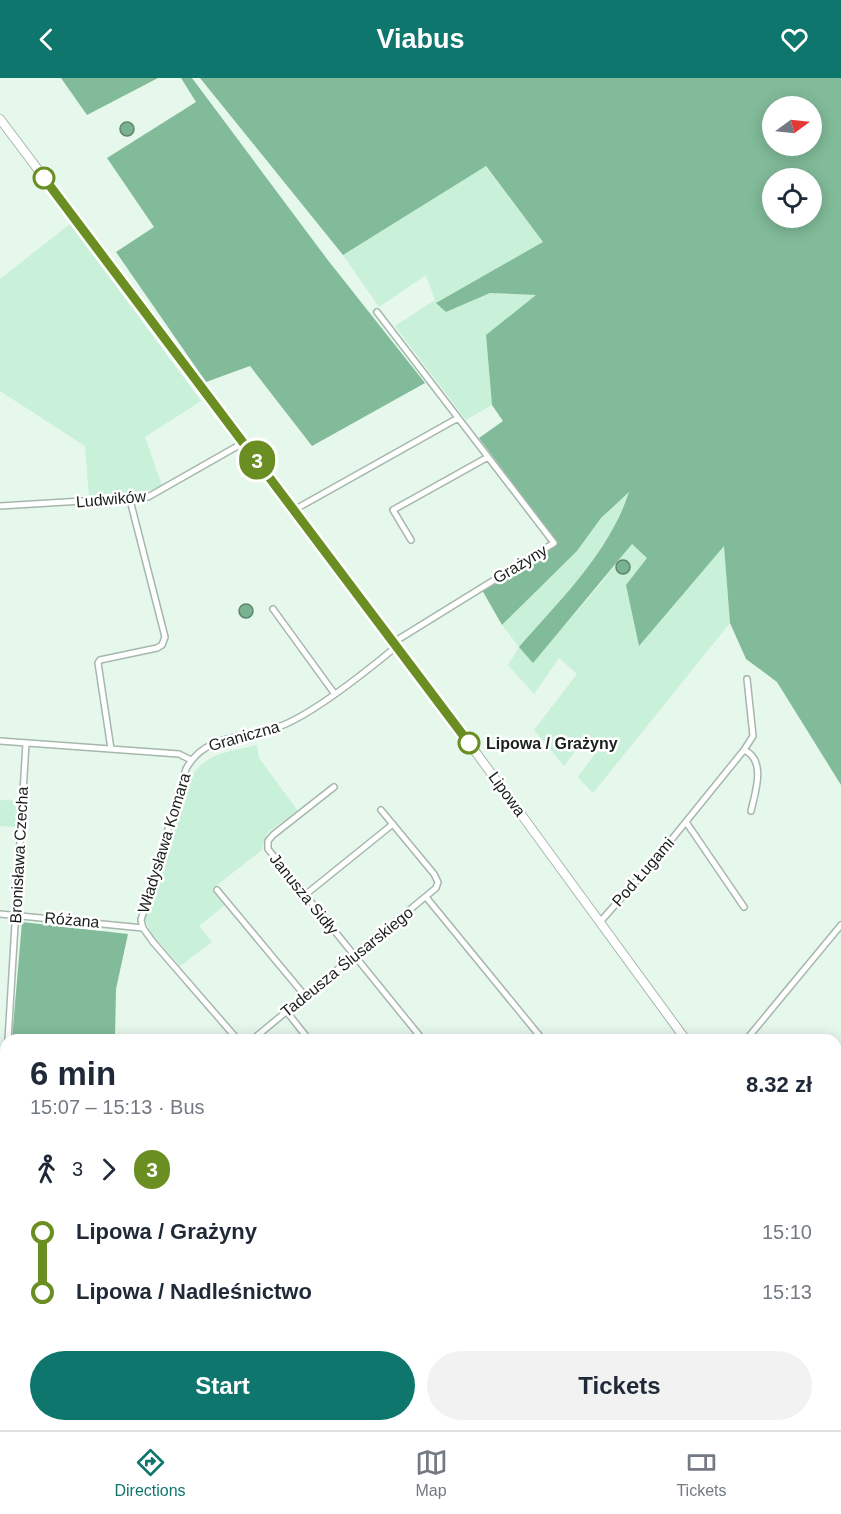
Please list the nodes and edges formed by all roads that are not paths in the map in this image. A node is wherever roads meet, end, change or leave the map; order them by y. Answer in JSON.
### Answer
{"nodes":[{"id":1,"x":0,"y":119,"type":"edge"},
{"id":2,"x":377,"y":312,"type":"dead end"},
{"id":3,"x":458,"y":418,"type":"junction"},
{"id":4,"x":243,"y":442,"type":"junction"},
{"id":5,"x":488,"y":458,"type":"junction"},
{"id":6,"x":130,"y":500,"type":"junction"},
{"id":7,"x":0,"y":506,"type":"edge"},
{"id":8,"x":294,"y":510,"type":"junction"},
{"id":9,"x":411,"y":540,"type":"dead end"},
{"id":10,"x":273,"y":609,"type":"dead end"},
{"id":11,"x":395,"y":644,"type":"junction"},
{"id":12,"x":747,"y":679,"type":"dead end"},
{"id":13,"x":334,"y":693,"type":"junction"},
{"id":14,"x":0,"y":741,"type":"edge"},
{"id":15,"x":26,"y":743,"type":"junction"},
{"id":16,"x":111,"y":749,"type":"junction"},
{"id":17,"x":744,"y":750,"type":"junction"},
{"id":18,"x":191,"y":760,"type":"junction"},
{"id":19,"x":334,"y":787,"type":"dead end"},
{"id":20,"x":381,"y":810,"type":"dead end"},
{"id":21,"x":752,"y":811,"type":"dead end"},
{"id":22,"x":686,"y":822,"type":"junction"},
{"id":23,"x":393,"y":824,"type":"junction"},
{"id":24,"x":217,"y":890,"type":"dead end"},
{"id":25,"x":304,"y":895,"type":"junction"},
{"id":26,"x":426,"y":897,"type":"junction"},
{"id":27,"x":744,"y":907,"type":"dead end"},
{"id":28,"x":0,"y":914,"type":"edge"},
{"id":29,"x":16,"y":915,"type":"junction"},
{"id":30,"x":600,"y":922,"type":"junction"},
{"id":31,"x":841,"y":925,"type":"edge"},
{"id":32,"x":143,"y":928,"type":"junction"},
{"id":33,"x":353,"y":955,"type":"junction"},
{"id":34,"x":306,"y":997,"type":"junction"},
{"id":35,"x":287,"y":1012,"type":"junction"},
{"id":36,"x":8,"y":1034,"type":"edge"},
{"id":37,"x":233,"y":1034,"type":"edge"},
{"id":38,"x":260,"y":1034,"type":"edge"},
{"id":39,"x":304,"y":1034,"type":"edge"},
{"id":40,"x":418,"y":1034,"type":"edge"},
{"id":41,"x":539,"y":1034,"type":"edge"},
{"id":42,"x":682,"y":1034,"type":"edge"},
{"id":43,"x":751,"y":1034,"type":"edge"}],
"edges":[{"from":1,"to":4,"type":"main road","name":"Lipowa"},
{"from":2,"to":3,"type":"street","name":"Grażyny"},
{"from":3,"to":5,"type":"street","name":"Grażyny"},
{"from":3,"to":8,"type":"street"},
{"from":4,"to":6,"type":"street","name":"Ludwików"},
{"from":4,"to":8,"type":"main road","name":"Lipowa"},
{"from":5,"to":9,"type":"street"},
{"from":5,"to":11,"type":"street","name":"Grażyny"},
{"from":6,"to":7,"type":"street","name":"Ludwików"},
{"from":6,"to":16,"type":"street"},
{"from":8,"to":11,"type":"main road","name":"Lipowa"},
{"from":10,"to":13,"type":"street"},
{"from":11,"to":13,"type":"street","name":"Graniczna"},
{"from":11,"to":30,"type":"main road","name":"Lipowa"},
{"from":12,"to":17,"type":"street","name":"Pod Ługami"},
{"from":13,"to":18,"type":"street","name":"Graniczna"},
{"from":14,"to":15,"type":"street","name":"Graniczna"},
{"from":15,"to":16,"type":"street","name":"Graniczna"},
{"from":15,"to":29,"type":"street","name":"Bronisława Czecha"},
{"from":16,"to":18,"type":"street","name":"Graniczna"},
{"from":17,"to":21,"type":"street"},
{"from":17,"to":22,"type":"street","name":"Pod Ługami"},
{"from":18,"to":32,"type":"street","name":"Władysława Komara"},
{"from":19,"to":25,"type":"street","name":"Janusza Sidły"},
{"from":20,"to":23,"type":"street"},
{"from":22,"to":27,"type":"street","name":"Pod Ługami"},
{"from":22,"to":30,"type":"street","name":"Pod Ługami"},
{"from":23,"to":25,"type":"street"},
{"from":23,"to":26,"type":"street","name":"Tadeusza Ślusarskiego"},
{"from":24,"to":34,"type":"street"},
{"from":25,"to":33,"type":"street","name":"Janusza Sidły"},
{"from":26,"to":33,"type":"street","name":"Tadeusza Ślusarskiego"},
{"from":26,"to":41,"type":"street"},
{"from":28,"to":29,"type":"street","name":"Różana"},
{"from":29,"to":32,"type":"street","name":"Różana"},
{"from":29,"to":36,"type":"street","name":"Bronisława Czecha"},
{"from":30,"to":42,"type":"main road","name":"Lipowa"},
{"from":31,"to":43,"type":"street"},
{"from":32,"to":37,"type":"street"},
{"from":33,"to":34,"type":"street","name":"Tadeusza Ślusarskiego"},
{"from":33,"to":40,"type":"street","name":"Janusza Sidły"},
{"from":34,"to":35,"type":"street","name":"Tadeusza Ślusarskiego"},
{"from":35,"to":38,"type":"street","name":"Tadeusza Ślusarskiego"},
{"from":35,"to":39,"type":"street"}]}
